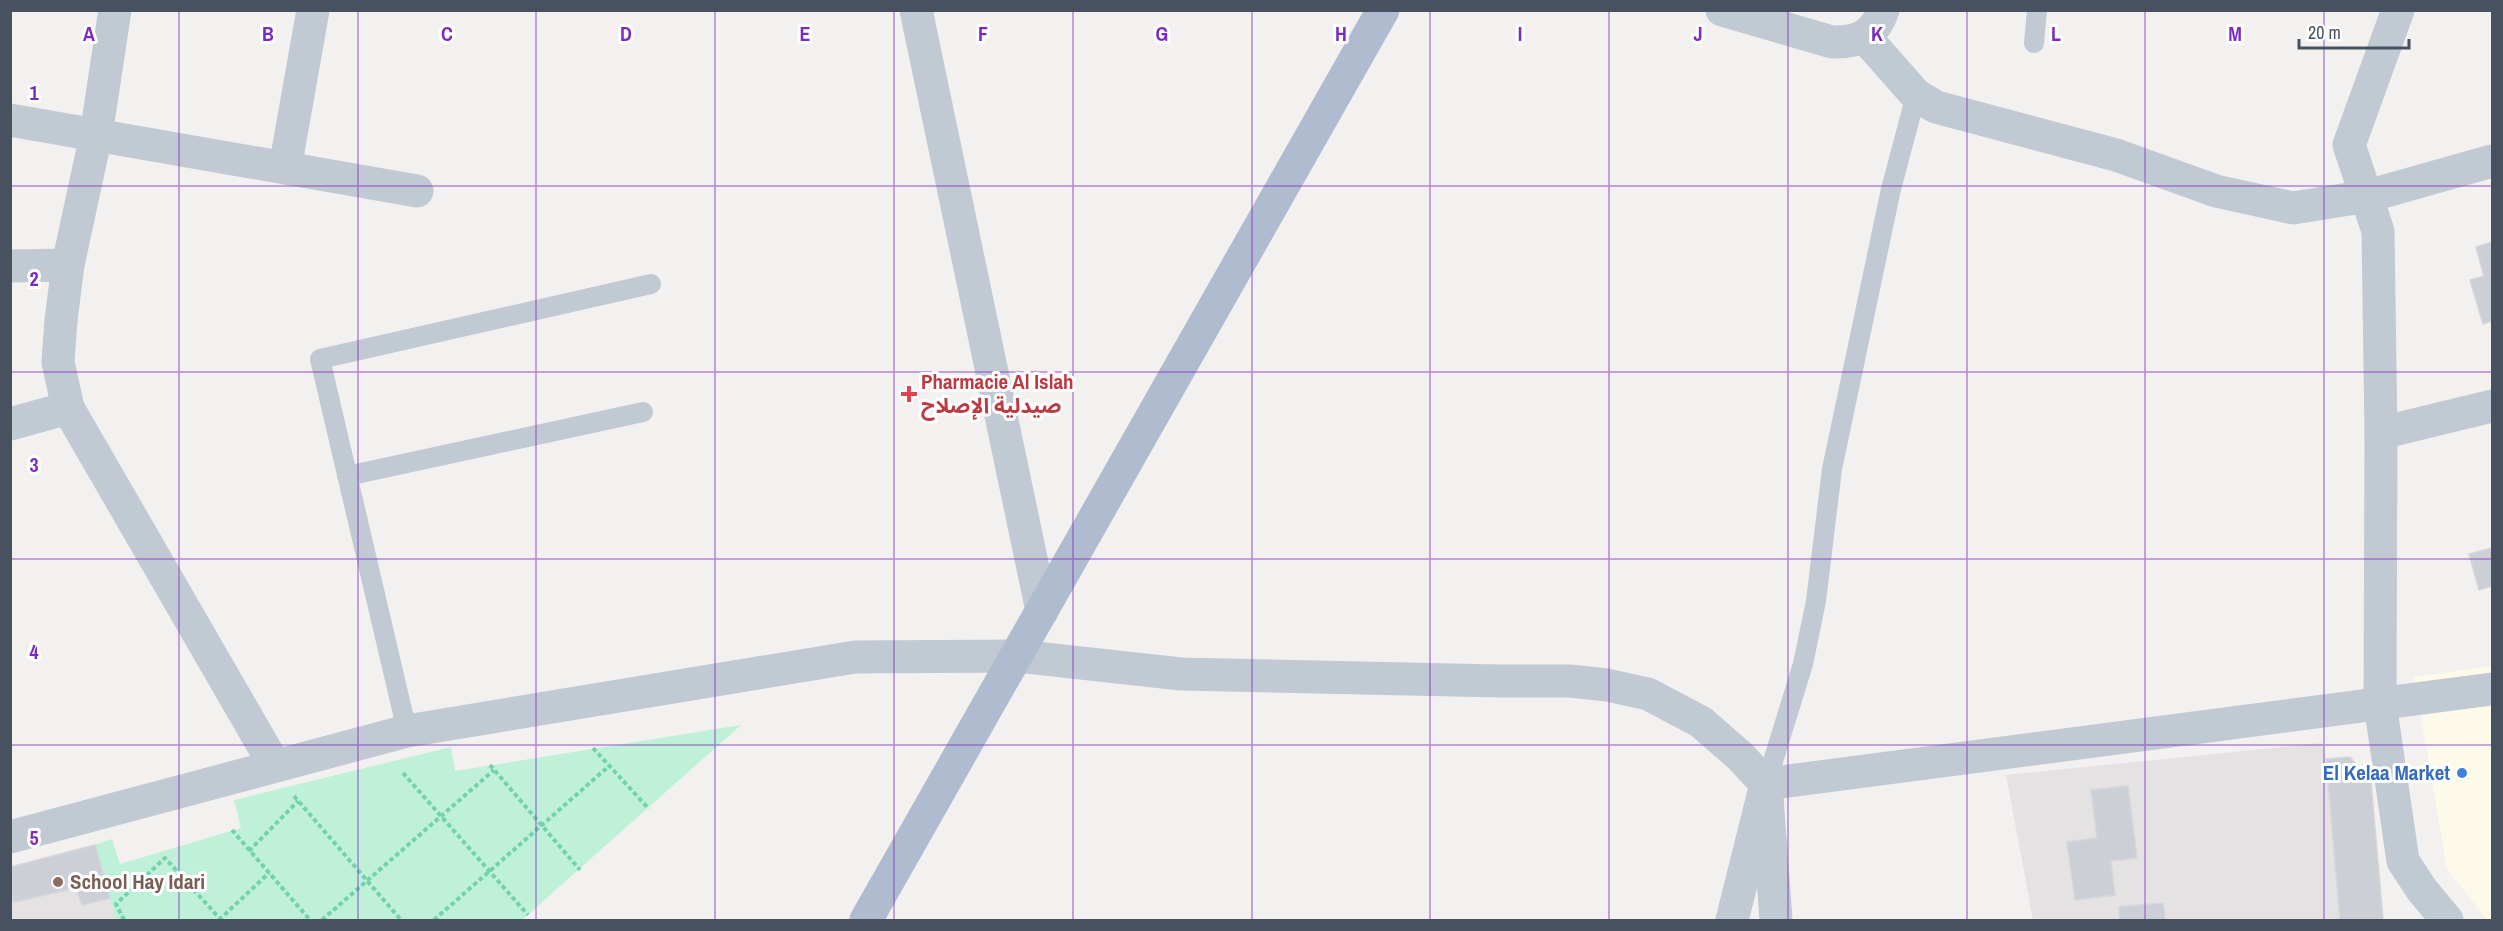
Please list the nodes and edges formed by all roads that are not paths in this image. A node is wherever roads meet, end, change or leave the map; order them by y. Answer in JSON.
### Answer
{"nodes":[{"id":1,"x":115,"y":10,"type":"edge"},
{"id":2,"x":313,"y":10,"type":"edge"},
{"id":3,"x":916,"y":10,"type":"edge"},
{"id":4,"x":1383,"y":10,"type":"edge"},
{"id":5,"x":1722,"y":10,"type":"edge"},
{"id":6,"x":2037,"y":10,"type":"edge"},
{"id":7,"x":2398,"y":10,"type":"edge"},
{"id":8,"x":1874,"y":23,"type":"edge"},
{"id":9,"x":2034,"y":43,"type":"dead end"},
{"id":10,"x":1916,"y":95,"type":"junction"},
{"id":11,"x":10,"y":120,"type":"edge"},
{"id":12,"x":96,"y":135,"type":"junction"},
{"id":13,"x":2493,"y":161,"type":"edge"},
{"id":14,"x":285,"y":168,"type":"junction"},
{"id":15,"x":417,"y":191,"type":"dead end"},
{"id":16,"x":2368,"y":196,"type":"junction"},
{"id":17,"x":68,"y":265,"type":"junction"},
{"id":18,"x":10,"y":266,"type":"edge"},
{"id":19,"x":651,"y":284,"type":"dead end"},
{"id":20,"x":2493,"y":406,"type":"edge"},
{"id":21,"x":68,"y":408,"type":"junction"},
{"id":22,"x":643,"y":412,"type":"dead end"},
{"id":23,"x":10,"y":424,"type":"edge"},
{"id":24,"x":2381,"y":433,"type":"junction"},
{"id":25,"x":347,"y":476,"type":"junction"},
{"id":26,"x":1042,"y":611,"type":"junction"},
{"id":27,"x":1017,"y":656,"type":"junction"},
{"id":28,"x":2493,"y":689,"type":"edge"},
{"id":29,"x":2380,"y":703,"type":"junction"},
{"id":30,"x":407,"y":731,"type":"junction"},
{"id":31,"x":275,"y":766,"type":"junction"},
{"id":32,"x":1766,"y":784,"type":"junction"},
{"id":33,"x":10,"y":837,"type":"edge"},
{"id":34,"x":866,"y":921,"type":"edge"},
{"id":35,"x":1732,"y":921,"type":"edge"},
{"id":36,"x":1776,"y":921,"type":"edge"},
{"id":37,"x":2447,"y":921,"type":"edge"}],
"edges":[{"from":1,"to":12,"type":"street"},
{"from":2,"to":14,"type":"street"},
{"from":3,"to":26,"type":"street"},
{"from":4,"to":26,"type":"main road"},
{"from":5,"to":8,"type":"street"},
{"from":6,"to":9,"type":"lane"},
{"from":7,"to":16,"type":"street"},
{"from":8,"to":10,"type":"street"},
{"from":10,"to":16,"type":"street"},
{"from":10,"to":32,"type":"lane"},
{"from":11,"to":12,"type":"street"},
{"from":12,"to":14,"type":"street"},
{"from":12,"to":17,"type":"street"},
{"from":13,"to":16,"type":"street"},
{"from":14,"to":15,"type":"street"},
{"from":16,"to":24,"type":"street"},
{"from":17,"to":18,"type":"street"},
{"from":17,"to":21,"type":"street"},
{"from":19,"to":25,"type":"lane"},
{"from":20,"to":24,"type":"street"},
{"from":21,"to":23,"type":"street"},
{"from":21,"to":31,"type":"street"},
{"from":22,"to":25,"type":"lane"},
{"from":24,"to":29,"type":"street"},
{"from":25,"to":30,"type":"lane"},
{"from":26,"to":27,"type":"main road"},
{"from":27,"to":30,"type":"street"},
{"from":27,"to":32,"type":"street"},
{"from":27,"to":34,"type":"main road"},
{"from":28,"to":29,"type":"street"},
{"from":29,"to":32,"type":"street"},
{"from":29,"to":37,"type":"street"},
{"from":30,"to":31,"type":"street"},
{"from":31,"to":33,"type":"street"},
{"from":32,"to":35,"type":"street"},
{"from":32,"to":36,"type":"street"}]}
